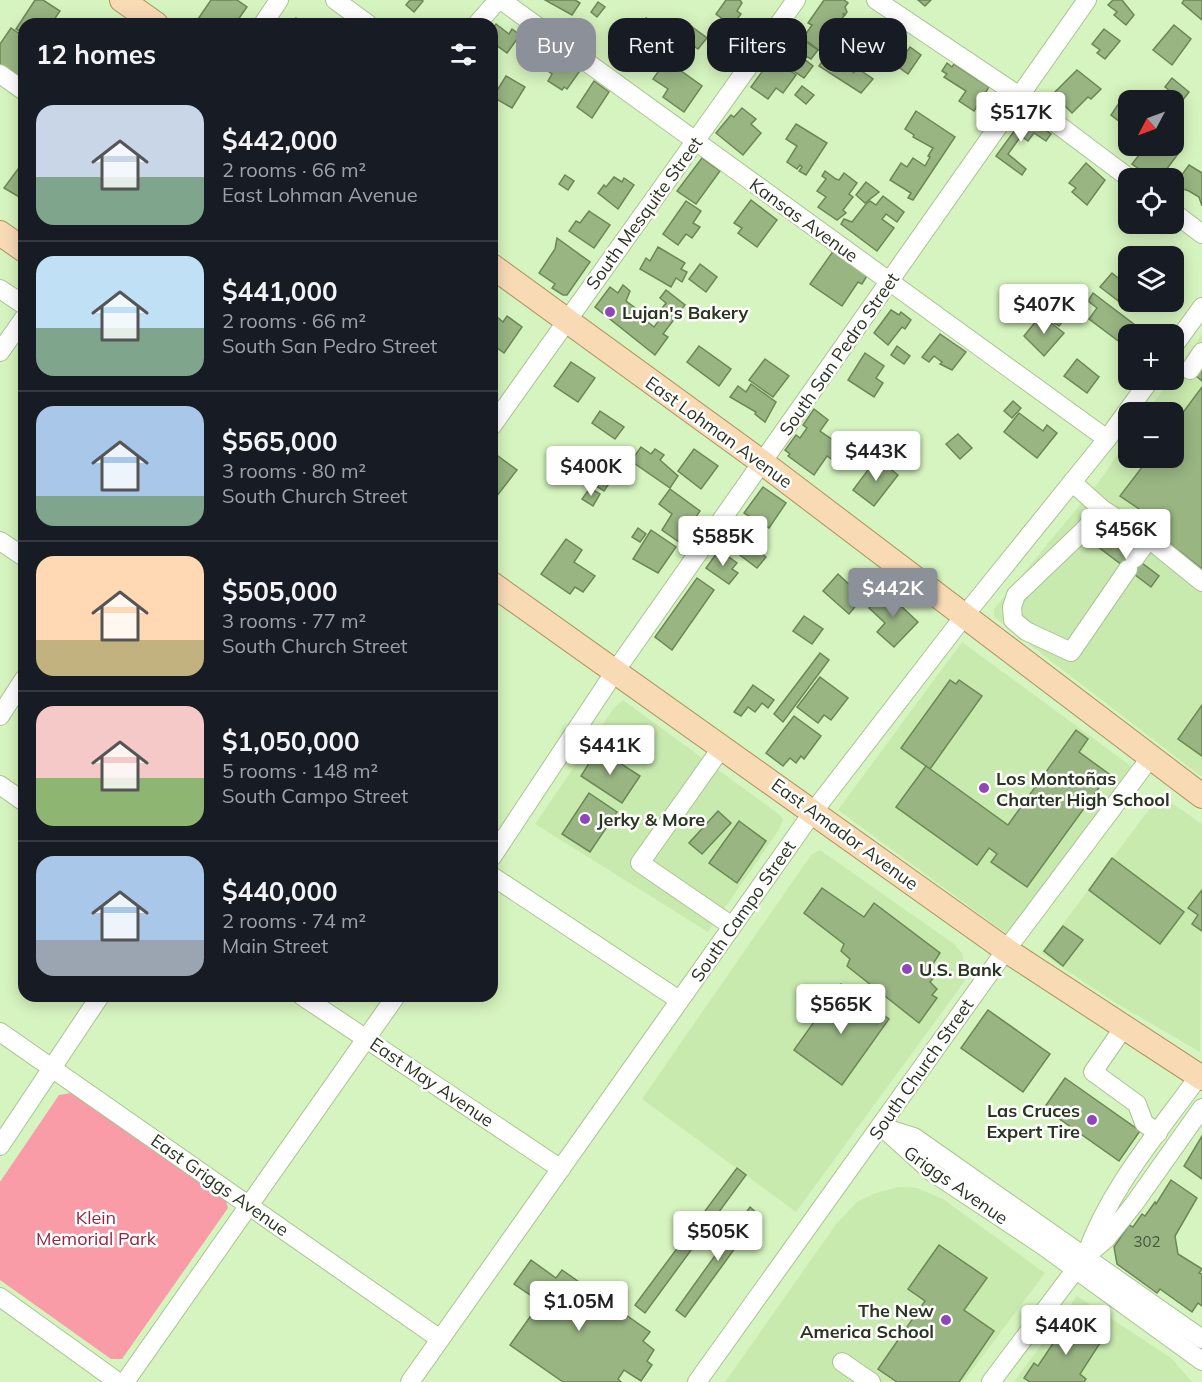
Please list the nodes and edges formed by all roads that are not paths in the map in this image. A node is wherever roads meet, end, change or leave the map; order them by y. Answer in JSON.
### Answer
{"nodes":[{"id":1,"x":122,"y":0,"type":"edge"},
{"id":2,"x":279,"y":0,"type":"edge"},
{"id":3,"x":335,"y":0,"type":"edge"},
{"id":4,"x":499,"y":0,"type":"edge"},
{"id":5,"x":796,"y":0,"type":"edge"},
{"id":6,"x":876,"y":0,"type":"edge"},
{"id":7,"x":1087,"y":0,"type":"edge"},
{"id":8,"x":148,"y":18,"type":"edge"},
{"id":9,"x":267,"y":18,"type":"edge"},
{"id":10,"x":360,"y":18,"type":"edge"},
{"id":11,"x":482,"y":18,"type":"edge"},
{"id":12,"x":0,"y":74,"type":"edge"},
{"id":13,"x":18,"y":87,"type":"edge"},
{"id":14,"x":1022,"y":97,"type":"junction"},
{"id":15,"x":696,"y":142,"type":"junction"},
{"id":16,"x":1118,"y":170,"type":"edge"},
{"id":17,"x":1184,"y":220,"type":"edge"},
{"id":18,"x":0,"y":233,"type":"edge"},
{"id":19,"x":1202,"y":234,"type":"edge"},
{"id":20,"x":18,"y":246,"type":"edge"},
{"id":21,"x":498,"y":271,"type":"edge"},
{"id":22,"x":889,"y":282,"type":"junction"},
{"id":23,"x":0,"y":289,"type":"edge"},
{"id":24,"x":18,"y":301,"type":"edge"},
{"id":25,"x":1202,"y":307,"type":"edge"},
{"id":26,"x":566,"y":322,"type":"junction"},
{"id":27,"x":18,"y":326,"type":"edge"},
{"id":28,"x":1184,"y":332,"type":"edge"},
{"id":29,"x":0,"y":352,"type":"edge"},
{"id":30,"x":1202,"y":352,"type":"edge"},
{"id":31,"x":1190,"y":370,"type":"dead end"},
{"id":32,"x":1143,"y":390,"type":"edge"},
{"id":33,"x":498,"y":418,"type":"edge"},
{"id":34,"x":1107,"y":439,"type":"junction"},
{"id":35,"x":763,"y":463,"type":"junction"},
{"id":36,"x":1072,"y":482,"type":"junction"},
{"id":37,"x":1102,"y":509,"type":"junction"},
{"id":38,"x":1149,"y":539,"type":"junction"},
{"id":39,"x":0,"y":541,"type":"edge"},
{"id":40,"x":18,"y":553,"type":"edge"},
{"id":41,"x":1202,"y":582,"type":"edge"},
{"id":42,"x":498,"y":588,"type":"edge"},
{"id":43,"x":965,"y":615,"type":"junction"},
{"id":44,"x":616,"y":670,"type":"junction"},
{"id":45,"x":18,"y":688,"type":"edge"},
{"id":46,"x":0,"y":716,"type":"edge"},
{"id":47,"x":723,"y":747,"type":"junction"},
{"id":48,"x":1150,"y":758,"type":"junction"},
{"id":49,"x":0,"y":785,"type":"edge"},
{"id":50,"x":1202,"y":796,"type":"edge"},
{"id":51,"x":18,"y":798,"type":"edge"},
{"id":52,"x":813,"y":812,"type":"junction"},
{"id":53,"x":498,"y":848,"type":"edge"},
{"id":54,"x":498,"y":880,"type":"edge"},
{"id":55,"x":732,"y":926,"type":"junction"},
{"id":56,"x":1006,"y":950,"type":"junction"},
{"id":57,"x":679,"y":1000,"type":"junction"},
{"id":58,"x":96,"y":1002,"type":"edge"},
{"id":59,"x":311,"y":1002,"type":"edge"},
{"id":60,"x":392,"y":1002,"type":"edge"},
{"id":61,"x":1124,"y":1027,"type":"junction"},
{"id":62,"x":0,"y":1032,"type":"edge"},
{"id":63,"x":366,"y":1039,"type":"junction"},
{"id":64,"x":50,"y":1069,"type":"junction"},
{"id":65,"x":1201,"y":1076,"type":"edge"},
{"id":66,"x":1202,"y":1108,"type":"edge"},
{"id":67,"x":881,"y":1126,"type":"junction"},
{"id":68,"x":1158,"y":1133,"type":"junction"},
{"id":69,"x":0,"y":1146,"type":"edge"},
{"id":70,"x":561,"y":1169,"type":"junction"},
{"id":71,"x":249,"y":1204,"type":"junction"},
{"id":72,"x":1080,"y":1263,"type":"junction"},
{"id":73,"x":0,"y":1297,"type":"edge"},
{"id":74,"x":440,"y":1339,"type":"junction"},
{"id":75,"x":1202,"y":1339,"type":"edge"},
{"id":76,"x":1202,"y":1361,"type":"edge"},
{"id":77,"x":842,"y":1362,"type":"dead end"},
{"id":78,"x":118,"y":1382,"type":"edge"},
{"id":79,"x":125,"y":1382,"type":"edge"},
{"id":80,"x":410,"y":1382,"type":"edge"},
{"id":81,"x":697,"y":1382,"type":"edge"},
{"id":82,"x":871,"y":1382,"type":"edge"},
{"id":83,"x":991,"y":1382,"type":"edge"}],
"edges":[{"from":1,"to":8,"type":"main road"},
{"from":2,"to":9,"type":"street"},
{"from":3,"to":10,"type":"street"},
{"from":4,"to":11,"type":"street"},
{"from":4,"to":15,"type":"street","name":"Kansas Avenue"},
{"from":5,"to":15,"type":"street","name":"South Mesquite Street"},
{"from":6,"to":14,"type":"street"},
{"from":7,"to":14,"type":"street","name":"South San Pedro Street"},
{"from":12,"to":13,"type":"street"},
{"from":14,"to":16,"type":"street"},
{"from":14,"to":22,"type":"street","name":"South San Pedro Street"},
{"from":15,"to":22,"type":"street","name":"Kansas Avenue"},
{"from":15,"to":26,"type":"street","name":"South Mesquite Street"},
{"from":17,"to":19,"type":"street"},
{"from":18,"to":20,"type":"main road"},
{"from":21,"to":26,"type":"main road","name":"East Lohman Avenue"},
{"from":22,"to":34,"type":"street","name":"Kansas Avenue"},
{"from":22,"to":35,"type":"street","name":"South San Pedro Street"},
{"from":23,"to":24,"type":"street"},
{"from":25,"to":28,"type":"street"},
{"from":26,"to":33,"type":"street","name":"South Mesquite Street"},
{"from":26,"to":35,"type":"main road","name":"East Lohman Avenue"},
{"from":27,"to":29,"type":"street"},
{"from":30,"to":31,"type":"street"},
{"from":32,"to":34,"type":"street","name":"South Campo Street"},
{"from":34,"to":36,"type":"street","name":"South Campo Street"},
{"from":35,"to":43,"type":"main road","name":"East Lohman Avenue"},
{"from":35,"to":44,"type":"street","name":"South San Pedro Street"},
{"from":36,"to":37,"type":"street"},
{"from":36,"to":43,"type":"street","name":"South Campo Street"},
{"from":37,"to":38,"type":"street"},
{"from":37,"to":38,"type":"street"},
{"from":38,"to":41,"type":"street"},
{"from":39,"to":40,"type":"street"},
{"from":42,"to":44,"type":"main road","name":"East Amador Avenue"},
{"from":43,"to":48,"type":"main road","name":"East Lohman Avenue"},
{"from":43,"to":52,"type":"street","name":"South Campo Street"},
{"from":44,"to":47,"type":"main road","name":"East Amador Avenue"},
{"from":44,"to":53,"type":"street","name":"South San Pedro Street"},
{"from":45,"to":46,"type":"street"},
{"from":47,"to":52,"type":"main road","name":"East Amador Avenue"},
{"from":47,"to":55,"type":"street"},
{"from":48,"to":50,"type":"main road","name":"East Lohman Avenue"},
{"from":48,"to":56,"type":"street","name":"South Church Street"},
{"from":49,"to":51,"type":"street"},
{"from":52,"to":55,"type":"street","name":"South Campo Street"},
{"from":52,"to":56,"type":"main road","name":"East Amador Avenue"},
{"from":54,"to":57,"type":"street"},
{"from":55,"to":57,"type":"street","name":"South Campo Street"},
{"from":56,"to":61,"type":"main road","name":"East Amador Avenue"},
{"from":56,"to":67,"type":"street","name":"South Church Street"},
{"from":57,"to":70,"type":"street","name":"South Campo Street"},
{"from":58,"to":64,"type":"street"},
{"from":59,"to":63,"type":"street","name":"East May Avenue"},
{"from":60,"to":63,"type":"street"},
{"from":61,"to":65,"type":"main road","name":"East Amador Avenue"},
{"from":61,"to":68,"type":"street"},
{"from":62,"to":64,"type":"street","name":"East Griggs Avenue"},
{"from":63,"to":70,"type":"street","name":"East May Avenue"},
{"from":63,"to":71,"type":"street"},
{"from":64,"to":69,"type":"street"},
{"from":64,"to":71,"type":"street","name":"East Griggs Avenue"},
{"from":65,"to":68,"type":"street"},
{"from":66,"to":72,"type":"street"},
{"from":67,"to":72,"type":"street","name":"Griggs Avenue"},
{"from":67,"to":81,"type":"street","name":"South Church Street"},
{"from":68,"to":72,"type":"street"},
{"from":70,"to":74,"type":"street","name":"South Campo Street"},
{"from":71,"to":74,"type":"street","name":"East Griggs Avenue"},
{"from":71,"to":79,"type":"street"},
{"from":72,"to":75,"type":"street","name":"Griggs Avenue"},
{"from":72,"to":76,"type":"street","name":"Griggs Avenue"},
{"from":72,"to":83,"type":"street"},
{"from":73,"to":78,"type":"street"},
{"from":74,"to":80,"type":"street","name":"South Campo Street"},
{"from":77,"to":82,"type":"street"}]}
